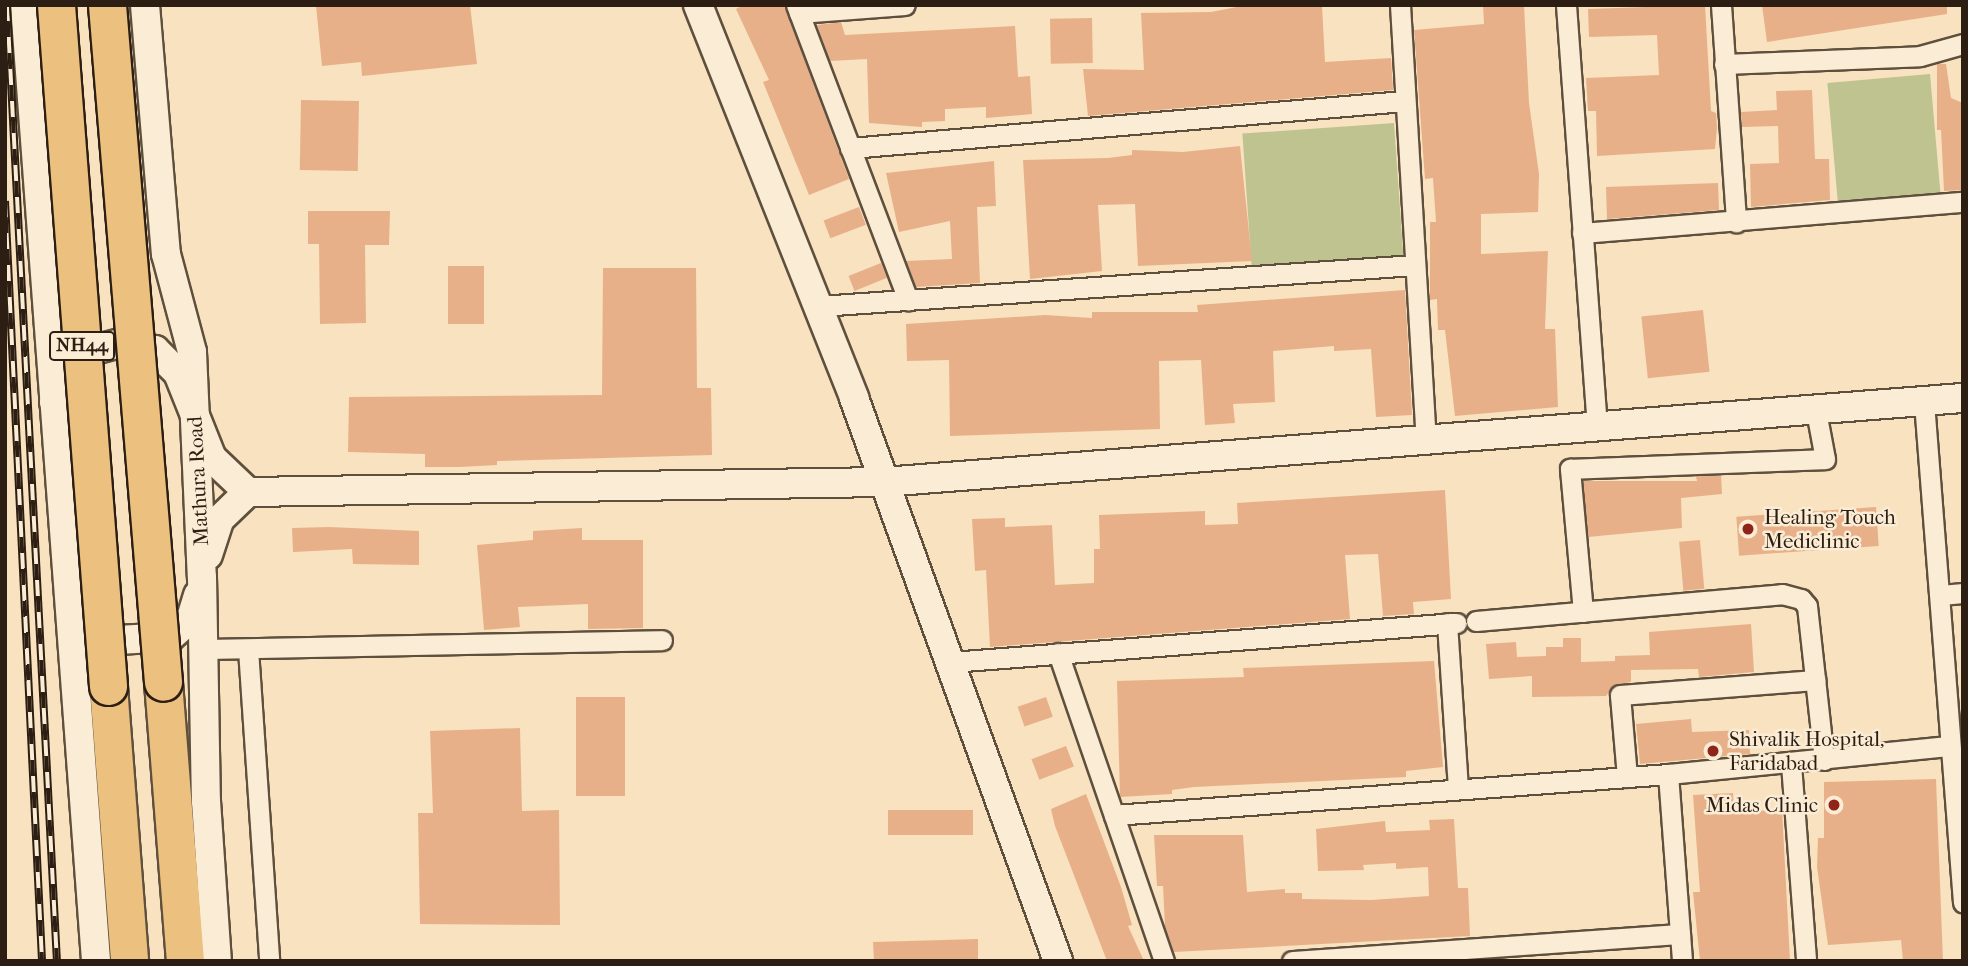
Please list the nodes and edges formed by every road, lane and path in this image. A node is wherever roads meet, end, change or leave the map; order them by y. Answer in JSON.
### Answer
{"nodes":[{"id":1,"x":25,"y":5,"type":"edge"},
{"id":2,"x":56,"y":5,"type":"edge"},
{"id":3,"x":107,"y":5,"type":"edge"},
{"id":4,"x":145,"y":5,"type":"edge"},
{"id":5,"x":698,"y":5,"type":"edge"},
{"id":6,"x":905,"y":5,"type":"edge"},
{"id":7,"x":1400,"y":5,"type":"edge"},
{"id":8,"x":1566,"y":5,"type":"edge"},
{"id":9,"x":1720,"y":5,"type":"edge"},
{"id":10,"x":798,"y":9,"type":"edge"},
{"id":11,"x":1963,"y":44,"type":"edge"},
{"id":12,"x":1724,"y":64,"type":"junction"},
{"id":13,"x":1404,"y":101,"type":"junction"},
{"id":14,"x":850,"y":148,"type":"junction"},
{"id":15,"x":1963,"y":202,"type":"edge"},
{"id":16,"x":1736,"y":222,"type":"junction"},
{"id":17,"x":1583,"y":233,"type":"junction"},
{"id":18,"x":1414,"y":265,"type":"junction"},
{"id":19,"x":908,"y":300,"type":"junction"},
{"id":20,"x":819,"y":306,"type":"junction"},
{"id":21,"x":1963,"y":398,"type":"edge"},
{"id":22,"x":54,"y":402,"type":"junction"},
{"id":23,"x":1924,"y":402,"type":"junction"},
{"id":24,"x":1816,"y":411,"type":"junction"},
{"id":25,"x":195,"y":412,"type":"junction"},
{"id":26,"x":1597,"y":430,"type":"junction"},
{"id":27,"x":1426,"y":441,"type":"junction"},
{"id":28,"x":883,"y":482,"type":"junction"},
{"id":29,"x":248,"y":492,"type":"junction"},
{"id":30,"x":202,"y":577,"type":"junction"},
{"id":31,"x":67,"y":589,"type":"junction"},
{"id":32,"x":1963,"y":593,"type":"edge"},
{"id":33,"x":1941,"y":595,"type":"junction"},
{"id":34,"x":1583,"y":612,"type":"junction"},
{"id":35,"x":1476,"y":621,"type":"dead end"},
{"id":36,"x":662,"y":640,"type":"dead end"},
{"id":37,"x":203,"y":649,"type":"junction"},
{"id":38,"x":248,"y":649,"type":"junction"},
{"id":39,"x":1058,"y":653,"type":"junction"},
{"id":40,"x":73,"y":660,"type":"junction"},
{"id":41,"x":950,"y":662,"type":"junction"},
{"id":42,"x":1815,"y":680,"type":"junction"},
{"id":43,"x":204,"y":711,"type":"junction"},
{"id":44,"x":1950,"y":746,"type":"junction"},
{"id":45,"x":1824,"y":760,"type":"junction"},
{"id":46,"x":1791,"y":764,"type":"junction"},
{"id":47,"x":1668,"y":774,"type":"junction"},
{"id":48,"x":1627,"y":777,"type":"junction"},
{"id":49,"x":1458,"y":788,"type":"junction"},
{"id":50,"x":1114,"y":815,"type":"junction"},
{"id":51,"x":1963,"y":901,"type":"edge"},
{"id":52,"x":1680,"y":934,"type":"junction"},
{"id":53,"x":1387,"y":958,"type":"edge"},
{"id":54,"x":80,"y":961,"type":"edge"},
{"id":55,"x":96,"y":961,"type":"edge"},
{"id":56,"x":129,"y":961,"type":"edge"},
{"id":57,"x":185,"y":961,"type":"edge"},
{"id":58,"x":217,"y":961,"type":"edge"},
{"id":59,"x":235,"y":961,"type":"edge"},
{"id":60,"x":269,"y":961,"type":"edge"},
{"id":61,"x":1058,"y":961,"type":"edge"},
{"id":62,"x":1164,"y":961,"type":"edge"},
{"id":63,"x":1292,"y":961,"type":"edge"},
{"id":64,"x":1682,"y":961,"type":"edge"},
{"id":65,"x":1806,"y":961,"type":"edge"}],
"edges":[{"from":1,"to":22,"type":"street"},
{"from":2,"to":56,"type":"highway","number":"NH44","bridge":true},
{"from":3,"to":57,"type":"highway","number":"NH44","bridge":true},
{"from":4,"to":25,"type":"street","name":"Mathura Road"},
{"from":5,"to":20,"type":"street"},
{"from":6,"to":10,"type":"street"},
{"from":7,"to":13,"type":"street"},
{"from":8,"to":17,"type":"street"},
{"from":9,"to":12,"type":"street"},
{"from":10,"to":14,"type":"street"},
{"from":11,"to":12,"type":"street"},
{"from":12,"to":16,"type":"street"},
{"from":13,"to":14,"type":"street"},
{"from":13,"to":18,"type":"street"},
{"from":14,"to":19,"type":"street"},
{"from":15,"to":16,"type":"street"},
{"from":16,"to":17,"type":"street"},
{"from":17,"to":26,"type":"street"},
{"from":18,"to":19,"type":"street"},
{"from":18,"to":27,"type":"street"},
{"from":19,"to":20,"type":"street"},
{"from":20,"to":28,"type":"street"},
{"from":21,"to":23,"type":"street"},
{"from":22,"to":25,"type":"street"},
{"from":22,"to":31,"type":"street"},
{"from":23,"to":24,"type":"street"},
{"from":23,"to":33,"type":"street"},
{"from":24,"to":26,"type":"street"},
{"from":24,"to":34,"type":"street"},
{"from":25,"to":29,"type":"street"},
{"from":25,"to":30,"type":"street","name":"Mathura Road"},
{"from":26,"to":27,"type":"street"},
{"from":27,"to":28,"type":"street"},
{"from":28,"to":29,"type":"street"},
{"from":28,"to":41,"type":"street"},
{"from":29,"to":30,"type":"street"},
{"from":30,"to":31,"type":"street"},
{"from":30,"to":37,"type":"street","name":"Mathura Road"},
{"from":31,"to":40,"type":"street"},
{"from":32,"to":33,"type":"street"},
{"from":33,"to":44,"type":"street"},
{"from":34,"to":35,"type":"street"},
{"from":34,"to":42,"type":"street"},
{"from":36,"to":38,"type":"street"},
{"from":37,"to":38,"type":"street"},
{"from":37,"to":43,"type":"street","name":"Mathura Road"},
{"from":38,"to":60,"type":"street"},
{"from":39,"to":41,"type":"street"},
{"from":39,"to":49,"type":"street"},
{"from":39,"to":50,"type":"street"},
{"from":40,"to":54,"type":"street"},
{"from":40,"to":55,"type":"street"},
{"from":41,"to":61,"type":"street"},
{"from":42,"to":45,"type":"street"},
{"from":42,"to":48,"type":"street"},
{"from":43,"to":58,"type":"street","name":"Mathura Road"},
{"from":43,"to":59,"type":"street"},
{"from":44,"to":45,"type":"street"},
{"from":44,"to":51,"type":"street"},
{"from":45,"to":46,"type":"street"},
{"from":46,"to":47,"type":"street"},
{"from":46,"to":65,"type":"street"},
{"from":47,"to":48,"type":"street"},
{"from":47,"to":52,"type":"street"},
{"from":48,"to":49,"type":"street"},
{"from":49,"to":50,"type":"street"},
{"from":50,"to":62,"type":"street"},
{"from":52,"to":53,"type":"street"},
{"from":52,"to":64,"type":"street"},
{"from":53,"to":63,"type":"street"}]}
